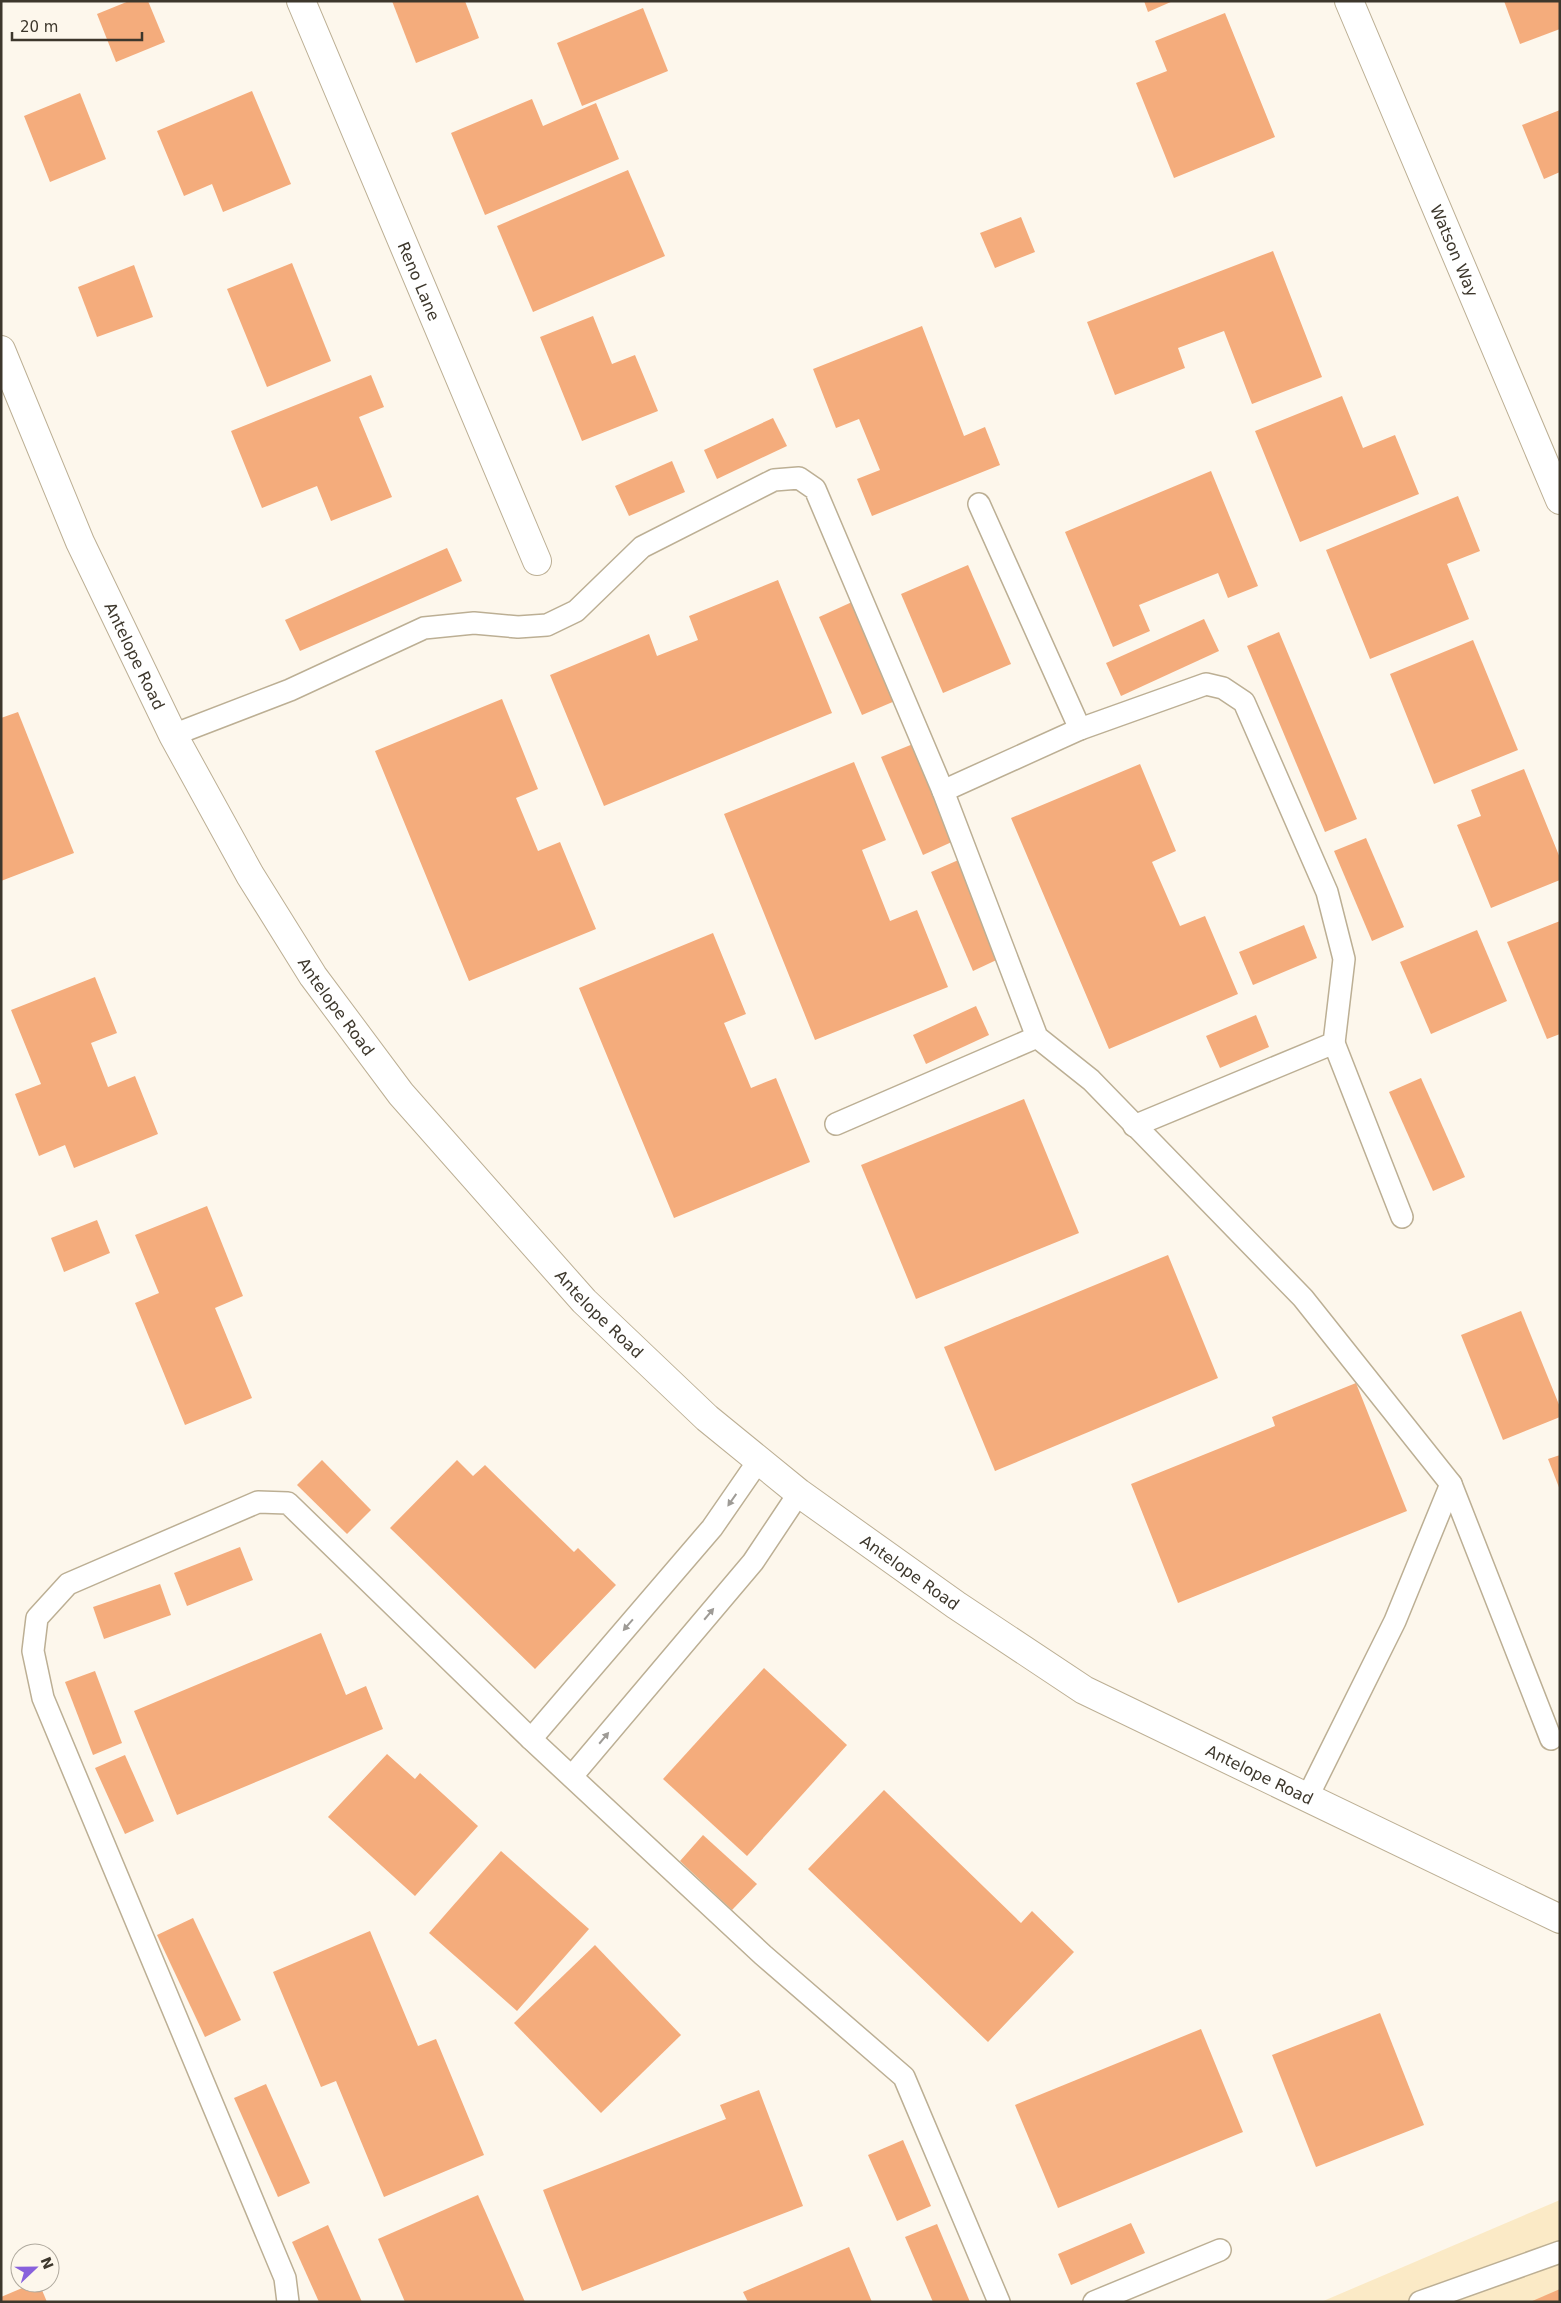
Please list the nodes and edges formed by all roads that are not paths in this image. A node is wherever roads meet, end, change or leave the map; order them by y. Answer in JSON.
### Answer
{"nodes":[{"id":1,"x":301,"y":1,"type":"edge"},
{"id":2,"x":1349,"y":1,"type":"edge"},
{"id":3,"x":1,"y":350,"type":"edge"},
{"id":4,"x":1557,"y":488,"type":"edge"},
{"id":5,"x":978,"y":504,"type":"dead end"},
{"id":6,"x":537,"y":561,"type":"dead end"},
{"id":7,"x":1080,"y":729,"type":"junction"},
{"id":8,"x":173,"y":735,"type":"junction"},
{"id":9,"x":943,"y":791,"type":"junction"},
{"id":10,"x":1037,"y":1037,"type":"junction"},
{"id":11,"x":1334,"y":1043,"type":"junction"},
{"id":12,"x":836,"y":1124,"type":"dead end"},
{"id":13,"x":1134,"y":1126,"type":"junction"},
{"id":14,"x":1402,"y":1216,"type":"dead end"},
{"id":15,"x":760,"y":1460,"type":"junction"},
{"id":16,"x":1451,"y":1484,"type":"junction"},
{"id":17,"x":799,"y":1493,"type":"junction"},
{"id":18,"x":531,"y":1739,"type":"junction"},
{"id":19,"x":1551,"y":1739,"type":"dead end"},
{"id":20,"x":573,"y":1775,"type":"junction"},
{"id":21,"x":1307,"y":1798,"type":"junction"},
{"id":22,"x":1560,"y":1919,"type":"edge"},
{"id":23,"x":1220,"y":2250,"type":"dead end"},
{"id":24,"x":1560,"y":2252,"type":"edge"},
{"id":25,"x":288,"y":2302,"type":"edge"},
{"id":26,"x":999,"y":2302,"type":"edge"},
{"id":27,"x":1094,"y":2302,"type":"edge"},
{"id":28,"x":1420,"y":2302,"type":"edge"}],
"edges":[{"from":1,"to":6,"type":"main road","name":"Reno Lane"},
{"from":2,"to":4,"type":"main road","name":"Watson Way"},
{"from":3,"to":8,"type":"main road","name":"Antelope Road"},
{"from":5,"to":7,"type":"lane"},
{"from":7,"to":9,"type":"lane"},
{"from":7,"to":11,"type":"lane"},
{"from":8,"to":9,"type":"lane"},
{"from":8,"to":15,"type":"main road","name":"Antelope Road"},
{"from":9,"to":10,"type":"lane"},
{"from":10,"to":12,"type":"lane"},
{"from":10,"to":13,"type":"lane"},
{"from":11,"to":13,"type":"lane"},
{"from":11,"to":14,"type":"lane"},
{"from":13,"to":16,"type":"lane"},
{"from":15,"to":17,"type":"main road","name":"Antelope Road"},
{"from":15,"to":18,"type":"lane","one_way":true},
{"from":16,"to":19,"type":"lane"},
{"from":16,"to":21,"type":"lane"},
{"from":20,"to":17,"type":"lane","one_way":true},
{"from":17,"to":21,"type":"main road","name":"Antelope Road"},
{"from":18,"to":20,"type":"lane"},
{"from":18,"to":25,"type":"lane"},
{"from":20,"to":26,"type":"lane"},
{"from":21,"to":22,"type":"main road","name":"Antelope Road"},
{"from":23,"to":27,"type":"lane"},
{"from":24,"to":28,"type":"lane"}]}
